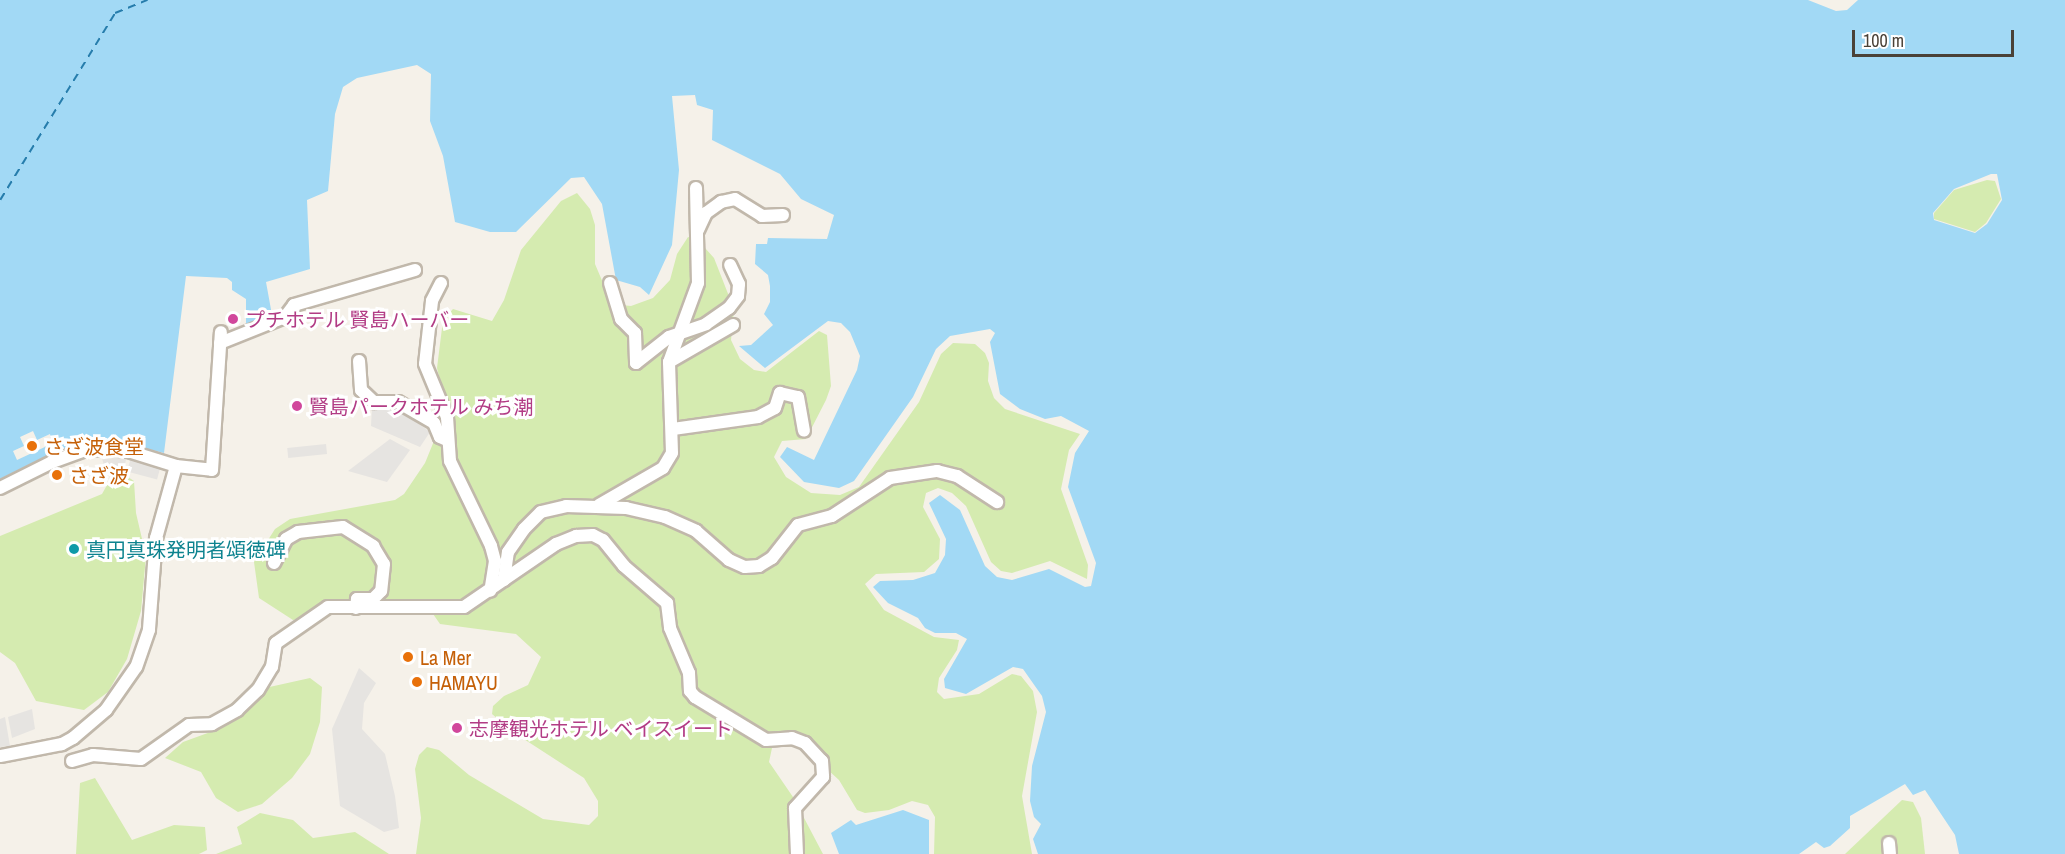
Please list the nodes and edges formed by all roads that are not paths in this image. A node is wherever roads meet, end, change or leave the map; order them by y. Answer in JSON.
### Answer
{"nodes":[{"id":1,"x":696,"y":188,"type":"dead end"},
{"id":2,"x":783,"y":215,"type":"dead end"},
{"id":3,"x":697,"y":232,"type":"junction"},
{"id":4,"x":730,"y":265,"type":"dead end"},
{"id":5,"x":415,"y":270,"type":"dead end"},
{"id":6,"x":441,"y":283,"type":"dead end"},
{"id":7,"x":610,"y":283,"type":"dead end"},
{"id":8,"x":733,"y":325,"type":"dead end"},
{"id":9,"x":680,"y":333,"type":"junction"},
{"id":10,"x":359,"y":361,"type":"dead end"},
{"id":11,"x":669,"y":362,"type":"junction"},
{"id":12,"x":673,"y":429,"type":"junction"},
{"id":13,"x":804,"y":430,"type":"dead end"},
{"id":14,"x":447,"y":440,"type":"junction"},
{"id":15,"x":176,"y":466,"type":"junction"},
{"id":16,"x":0,"y":488,"type":"edge"},
{"id":17,"x":997,"y":502,"type":"dead end"},
{"id":18,"x":598,"y":506,"type":"junction"},
{"id":19,"x":274,"y":563,"type":"dead end"},
{"id":20,"x":504,"y":580,"type":"junction"},
{"id":21,"x":490,"y":591,"type":"junction"},
{"id":22,"x":356,"y":608,"type":"junction"},
{"id":23,"x":0,"y":756,"type":"edge"},
{"id":24,"x":72,"y":761,"type":"dead end"},
{"id":25,"x":797,"y":854,"type":"edge"}],
"edges":[{"from":1,"to":3,"type":"street"},
{"from":2,"to":3,"type":"street"},
{"from":3,"to":9,"type":"street"},
{"from":4,"to":9,"type":"street"},
{"from":5,"to":15,"type":"street"},
{"from":6,"to":14,"type":"street"},
{"from":7,"to":9,"type":"street"},
{"from":8,"to":11,"type":"street"},
{"from":9,"to":11,"type":"street"},
{"from":10,"to":14,"type":"street"},
{"from":11,"to":12,"type":"street"},
{"from":12,"to":13,"type":"street"},
{"from":12,"to":18,"type":"street"},
{"from":14,"to":21,"type":"street"},
{"from":15,"to":16,"type":"street"},
{"from":15,"to":23,"type":"street"},
{"from":17,"to":18,"type":"street"},
{"from":18,"to":20,"type":"street"},
{"from":19,"to":22,"type":"street"},
{"from":20,"to":21,"type":"street"},
{"from":20,"to":25,"type":"street"},
{"from":21,"to":22,"type":"street"},
{"from":22,"to":24,"type":"street"}]}
